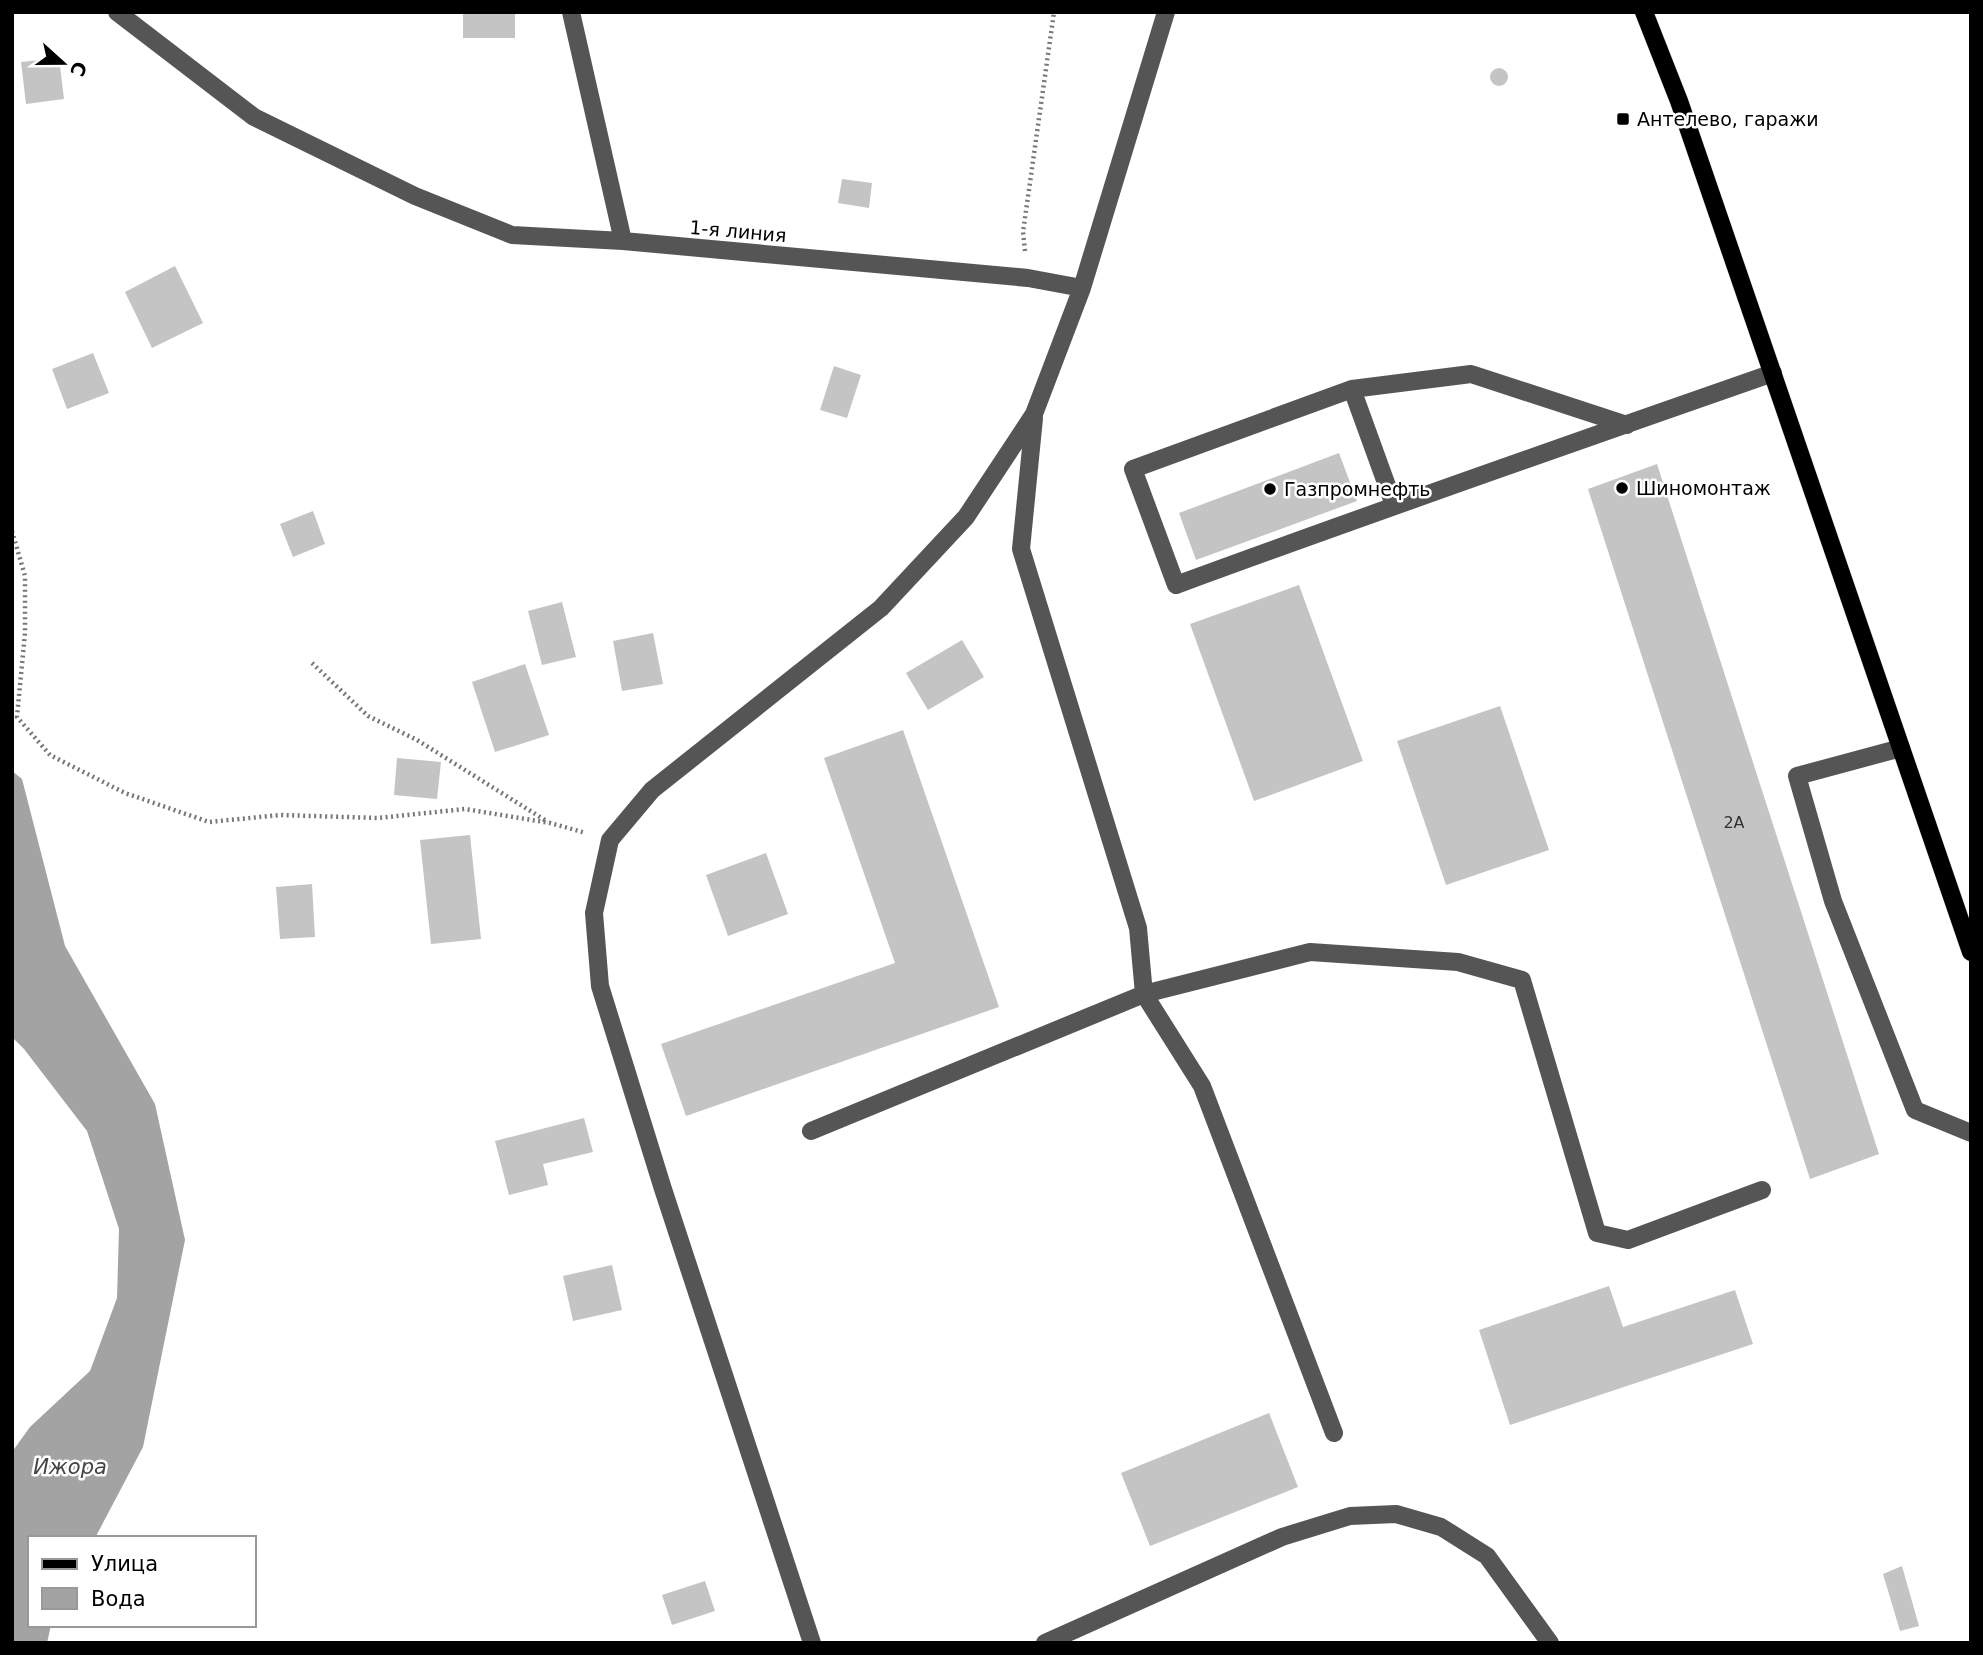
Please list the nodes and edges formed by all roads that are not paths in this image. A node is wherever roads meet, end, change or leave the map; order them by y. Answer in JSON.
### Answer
{"nodes":[{"id":1,"x":117,"y":12,"type":"edge"},
{"id":2,"x":571,"y":12,"type":"edge"},
{"id":3,"x":1166,"y":12,"type":"edge"},
{"id":4,"x":1644,"y":12,"type":"edge"},
{"id":5,"x":623,"y":241,"type":"junction"},
{"id":6,"x":1082,"y":288,"type":"junction"},
{"id":7,"x":1773,"y":373,"type":"junction"},
{"id":8,"x":1352,"y":389,"type":"junction"},
{"id":9,"x":1034,"y":414,"type":"junction"},
{"id":10,"x":1627,"y":425,"type":"junction"},
{"id":11,"x":1394,"y":505,"type":"junction"},
{"id":12,"x":1901,"y":748,"type":"junction"},
{"id":13,"x":1971,"y":951,"type":"edge"},
{"id":14,"x":1144,"y":994,"type":"junction"},
{"id":15,"x":811,"y":1131,"type":"dead end"},
{"id":16,"x":1971,"y":1133,"type":"edge"},
{"id":17,"x":1762,"y":1190,"type":"dead end"},
{"id":18,"x":1334,"y":1433,"type":"dead end"},
{"id":19,"x":812,"y":1643,"type":"edge"},
{"id":20,"x":1045,"y":1643,"type":"edge"},
{"id":21,"x":1550,"y":1643,"type":"edge"}],
"edges":[{"from":1,"to":5,"type":"street","name":"1-я линия"},
{"from":2,"to":5,"type":"street"},
{"from":3,"to":6,"type":"street"},
{"from":4,"to":7,"type":"main road"},
{"from":5,"to":6,"type":"street","name":"1-я линия"},
{"from":6,"to":9,"type":"street"},
{"from":7,"to":10,"type":"street"},
{"from":7,"to":12,"type":"main road"},
{"from":8,"to":10,"type":"street"},
{"from":8,"to":11,"type":"street"},
{"from":8,"to":11,"type":"street"},
{"from":9,"to":14,"type":"street"},
{"from":9,"to":19,"type":"street"},
{"from":10,"to":11,"type":"street"},
{"from":12,"to":13,"type":"main road"},
{"from":12,"to":16,"type":"street"},
{"from":14,"to":15,"type":"street"},
{"from":14,"to":17,"type":"street"},
{"from":14,"to":18,"type":"street"},
{"from":20,"to":21,"type":"street"}]}
